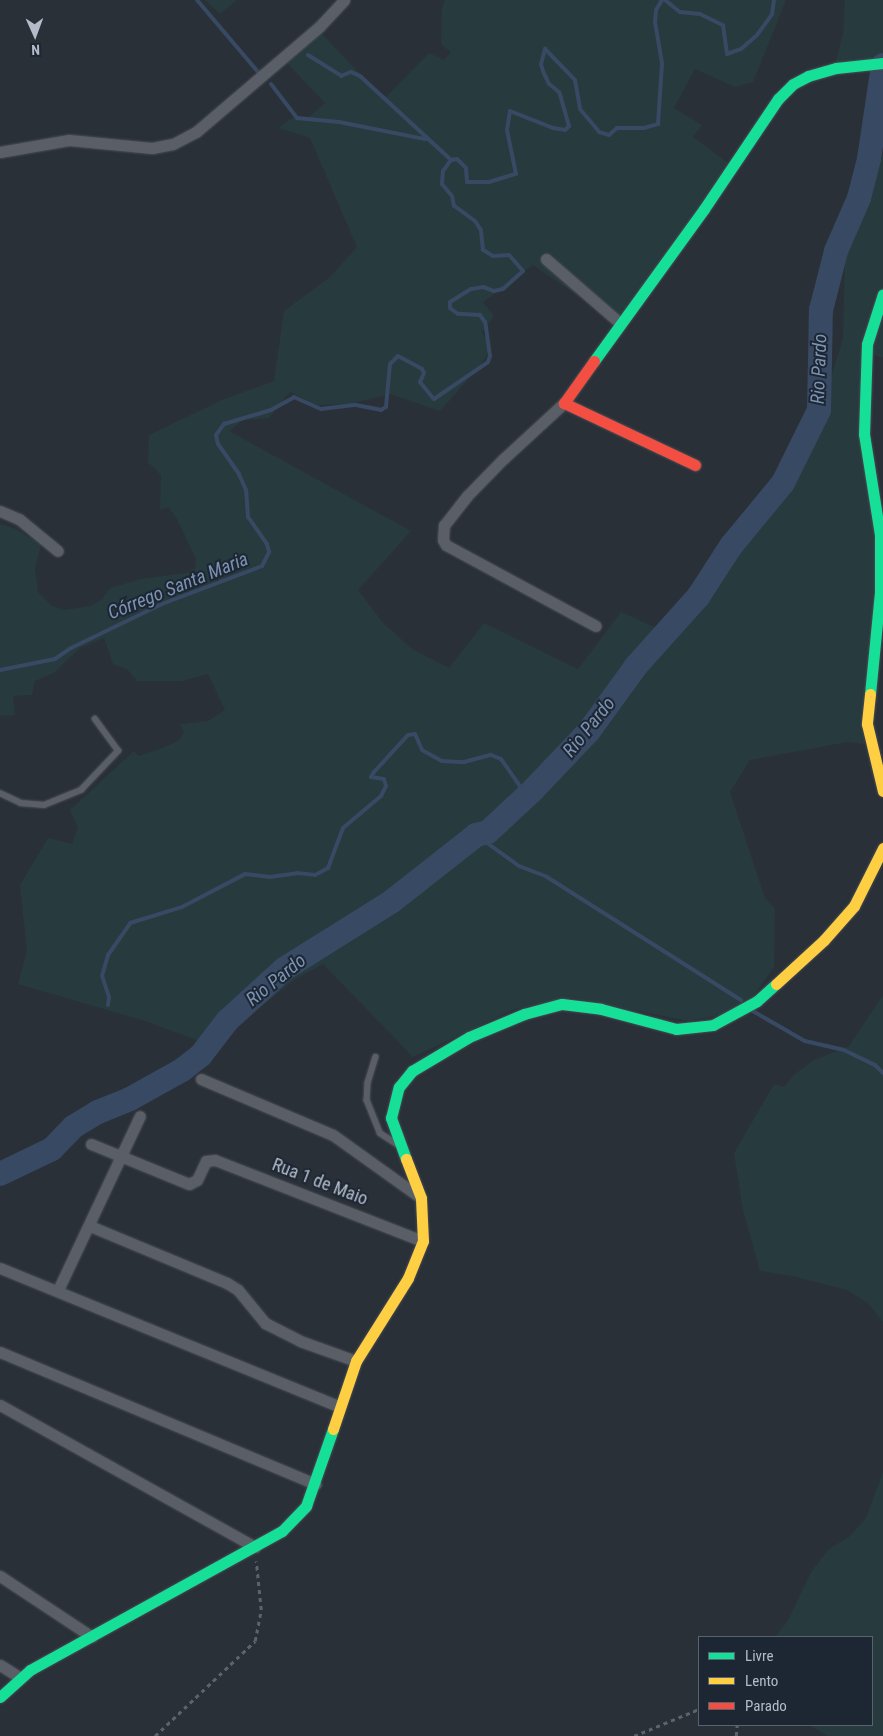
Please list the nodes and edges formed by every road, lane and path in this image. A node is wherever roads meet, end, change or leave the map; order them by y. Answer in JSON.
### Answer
{"nodes":[{"id":1,"x":344,"y":0,"type":"edge"},
{"id":2,"x":883,"y":63,"type":"edge"},
{"id":3,"x":0,"y":152,"type":"edge"},
{"id":4,"x":546,"y":259,"type":"dead end"},
{"id":5,"x":883,"y":294,"type":"edge"},
{"id":6,"x":621,"y":324,"type":"junction"},
{"id":7,"x":564,"y":403,"type":"junction"},
{"id":8,"x":696,"y":465,"type":"dead end"},
{"id":9,"x":0,"y":511,"type":"edge"},
{"id":10,"x":58,"y":551,"type":"dead end"},
{"id":11,"x":596,"y":626,"type":"dead end"},
{"id":12,"x":95,"y":719,"type":"dead end"},
{"id":13,"x":883,"y":791,"type":"edge"},
{"id":14,"x":0,"y":793,"type":"edge"},
{"id":15,"x":883,"y":848,"type":"edge"},
{"id":16,"x":376,"y":1057,"type":"dead end"},
{"id":17,"x":201,"y":1079,"type":"dead end"},
{"id":18,"x":140,"y":1116,"type":"dead end"},
{"id":19,"x":91,"y":1144,"type":"dead end"},
{"id":20,"x":402,"y":1148,"type":"junction"},
{"id":21,"x":122,"y":1156,"type":"junction"},
{"id":22,"x":421,"y":1198,"type":"junction"},
{"id":23,"x":90,"y":1226,"type":"junction"},
{"id":24,"x":423,"y":1241,"type":"junction"},
{"id":25,"x":0,"y":1268,"type":"edge"},
{"id":26,"x":58,"y":1290,"type":"junction"},
{"id":27,"x":0,"y":1352,"type":"edge"},
{"id":28,"x":356,"y":1361,"type":"junction"},
{"id":29,"x":0,"y":1405,"type":"edge"},
{"id":30,"x":338,"y":1406,"type":"junction"},
{"id":31,"x":316,"y":1484,"type":"junction"},
{"id":32,"x":255,"y":1547,"type":"junction"},
{"id":33,"x":0,"y":1576,"type":"edge"},
{"id":34,"x":92,"y":1637,"type":"junction"},
{"id":35,"x":0,"y":1665,"type":"edge"},
{"id":36,"x":19,"y":1678,"type":"junction"},
{"id":37,"x":0,"y":1698,"type":"edge"},
{"id":38,"x":698,"y":1709,"type":"edge"},
{"id":39,"x":155,"y":1736,"type":"edge"},
{"id":40,"x":634,"y":1736,"type":"edge"}],
"edges":[{"from":1,"to":3,"type":"street"},
{"from":2,"to":6,"type":"street"},
{"from":4,"to":6,"type":"street"},
{"from":5,"to":13,"type":"street"},
{"from":6,"to":7,"type":"street"},
{"from":7,"to":8,"type":"street"},
{"from":7,"to":11,"type":"street"},
{"from":9,"to":10,"type":"street"},
{"from":12,"to":14,"type":"lane"},
{"from":15,"to":20,"type":"street"},
{"from":16,"to":20,"type":"lane"},
{"from":17,"to":22,"type":"street"},
{"from":18,"to":21,"type":"street"},
{"from":19,"to":21,"type":"street"},
{"from":20,"to":22,"type":"street"},
{"from":21,"to":23,"type":"street"},
{"from":21,"to":24,"type":"street","name":"Rua 1 de Maio"},
{"from":22,"to":24,"type":"street"},
{"from":23,"to":26,"type":"street"},
{"from":23,"to":28,"type":"street"},
{"from":24,"to":28,"type":"street"},
{"from":25,"to":26,"type":"street"},
{"from":26,"to":30,"type":"street"},
{"from":27,"to":31,"type":"street"},
{"from":28,"to":30,"type":"street"},
{"from":29,"to":32,"type":"street"},
{"from":30,"to":31,"type":"street"},
{"from":31,"to":32,"type":"street"},
{"from":32,"to":34,"type":"street"},
{"from":32,"to":39,"type":"path"},
{"from":33,"to":34,"type":"street"},
{"from":34,"to":36,"type":"street"},
{"from":35,"to":36,"type":"street"},
{"from":36,"to":37,"type":"street"},
{"from":38,"to":40,"type":"path"}]}
